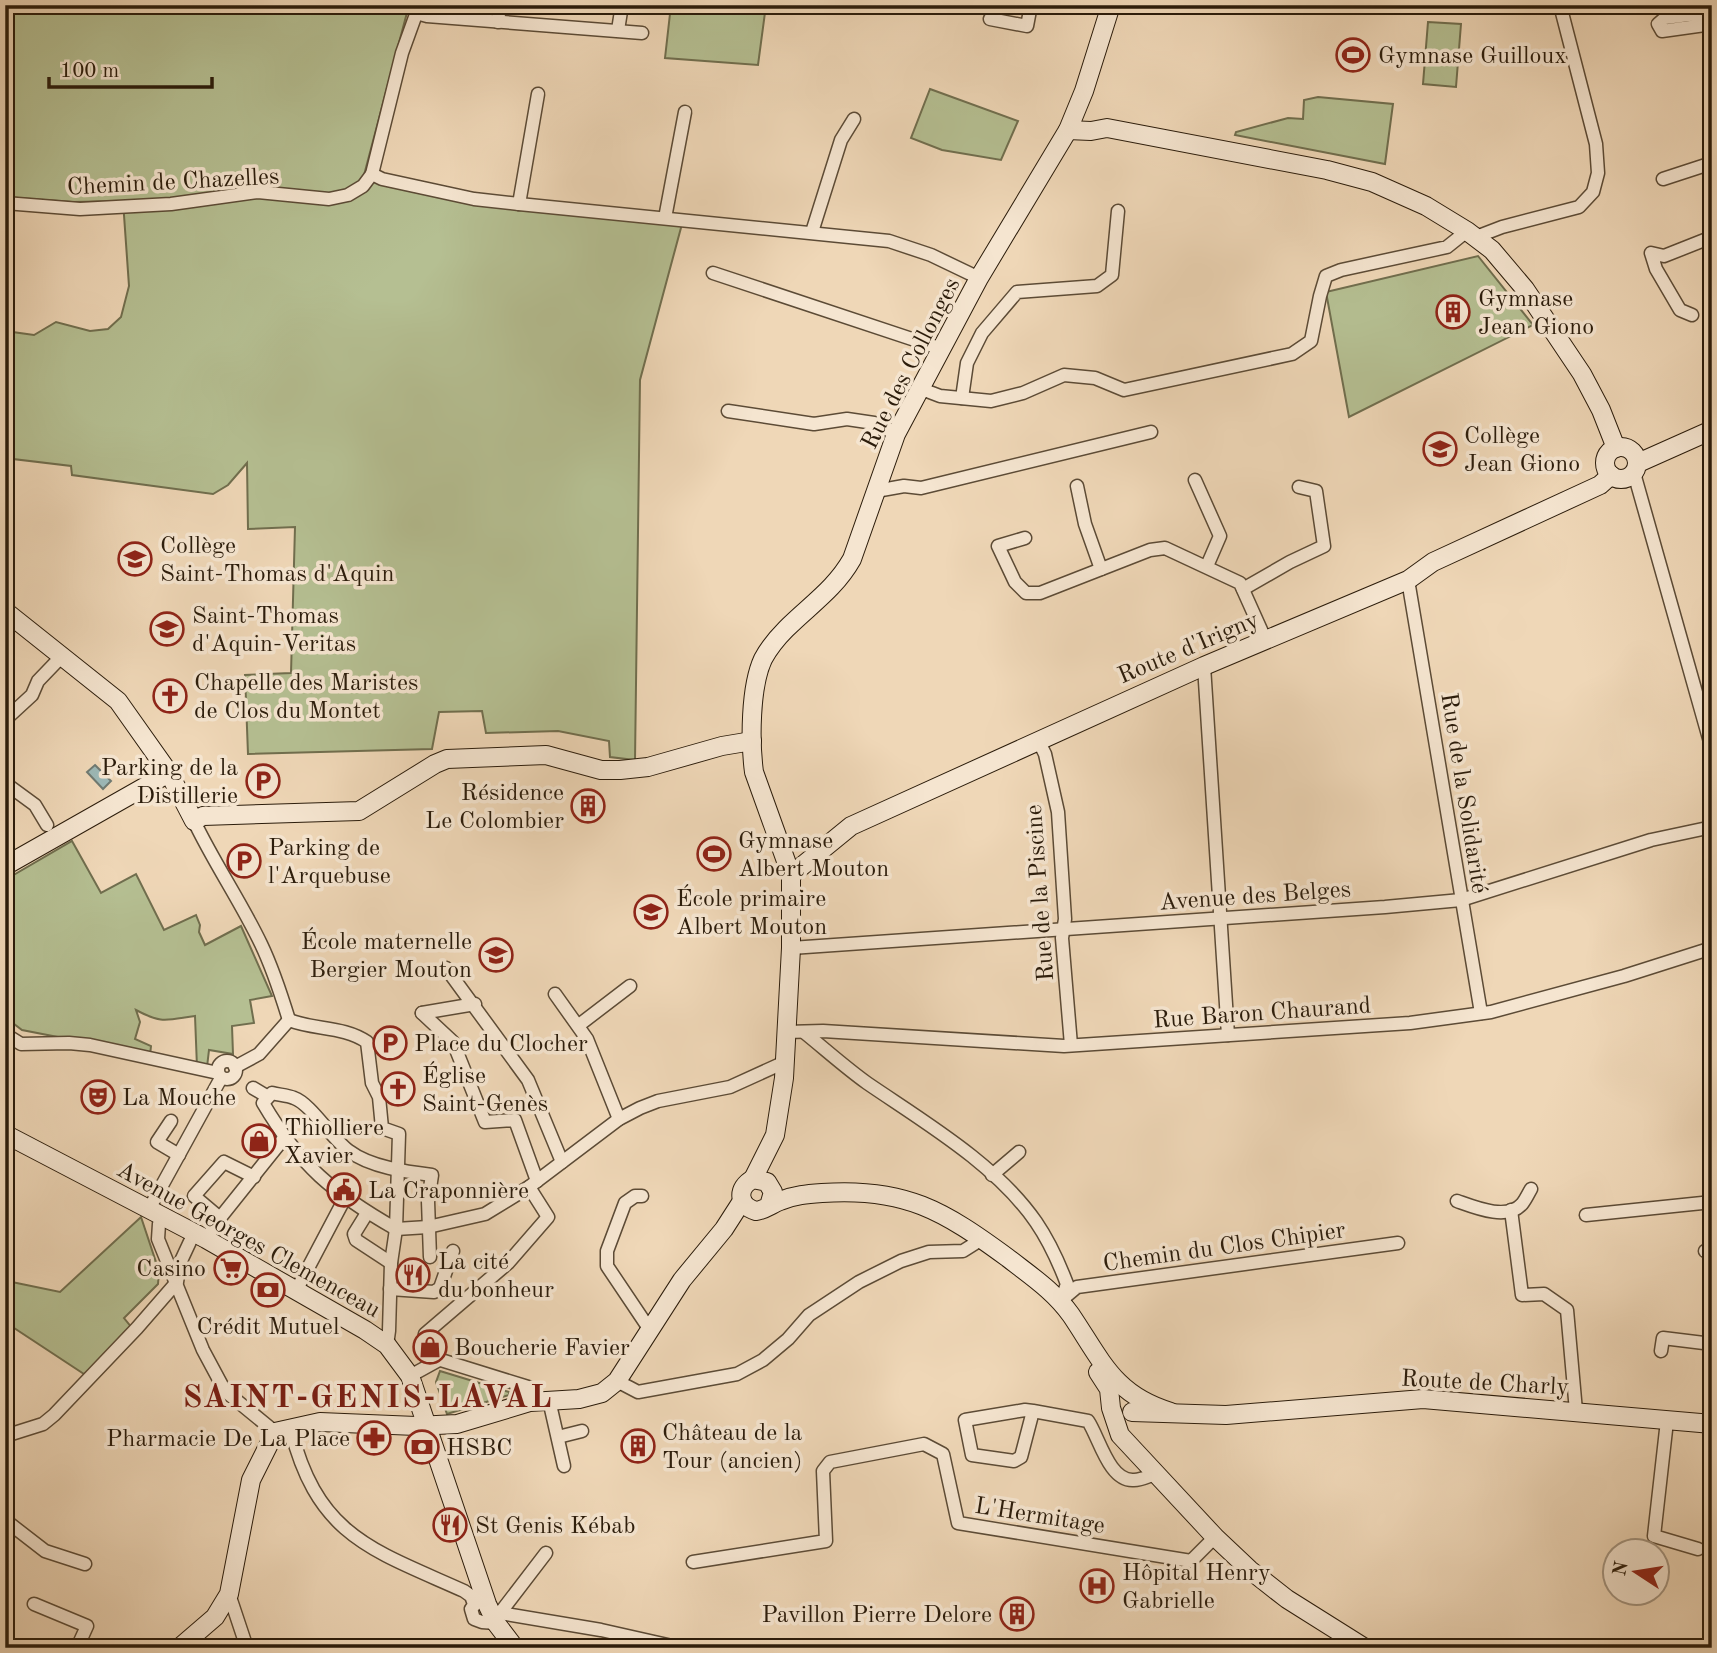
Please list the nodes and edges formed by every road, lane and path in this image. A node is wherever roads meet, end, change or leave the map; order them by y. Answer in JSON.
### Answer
{"nodes":[{"id":1,"x":500,"y":5,"type":"edge"},
{"id":2,"x":622,"y":5,"type":"edge"},
{"id":3,"x":1031,"y":5,"type":"edge"},
{"id":4,"x":1111,"y":5,"type":"edge"},
{"id":5,"x":1560,"y":5,"type":"edge"},
{"id":6,"x":418,"y":9,"type":"edge"},
{"id":7,"x":1712,"y":12,"type":"edge"},
{"id":8,"x":990,"y":19,"type":"dead end"},
{"id":9,"x":499,"y":22,"type":"junction"},
{"id":10,"x":1712,"y":24,"type":"edge"},
{"id":11,"x":618,"y":30,"type":"junction"},
{"id":12,"x":642,"y":33,"type":"dead end"},
{"id":13,"x":538,"y":94,"type":"dead end"},
{"id":14,"x":685,"y":112,"type":"dead end"},
{"id":15,"x":854,"y":119,"type":"dead end"},
{"id":16,"x":1071,"y":122,"type":"junction"},
{"id":17,"x":1712,"y":163,"type":"edge"},
{"id":18,"x":372,"y":174,"type":"junction"},
{"id":19,"x":1663,"y":179,"type":"dead end"},
{"id":20,"x":5,"y":203,"type":"edge"},
{"id":21,"x":519,"y":204,"type":"junction"},
{"id":22,"x":1118,"y":211,"type":"dead end"},
{"id":23,"x":665,"y":218,"type":"junction"},
{"id":24,"x":812,"y":232,"type":"junction"},
{"id":25,"x":1471,"y":234,"type":"junction"},
{"id":26,"x":1712,"y":237,"type":"edge"},
{"id":27,"x":713,"y":273,"type":"dead end"},
{"id":28,"x":979,"y":278,"type":"junction"},
{"id":29,"x":1692,"y":315,"type":"dead end"},
{"id":30,"x":942,"y":349,"type":"junction"},
{"id":31,"x":919,"y":388,"type":"junction"},
{"id":32,"x":962,"y":398,"type":"junction"},
{"id":33,"x":728,"y":411,"type":"dead end"},
{"id":34,"x":1712,"y":430,"type":"edge"},
{"id":35,"x":1151,"y":432,"type":"dead end"},
{"id":36,"x":896,"y":434,"type":"junction"},
{"id":37,"x":1615,"y":447,"type":"junction"},
{"id":38,"x":1636,"y":468,"type":"junction"},
{"id":39,"x":1611,"y":475,"type":"junction"},
{"id":40,"x":1195,"y":480,"type":"dead end"},
{"id":41,"x":1077,"y":486,"type":"dead end"},
{"id":42,"x":1299,"y":487,"type":"dead end"},
{"id":43,"x":876,"y":491,"type":"junction"},
{"id":44,"x":1025,"y":538,"type":"dead end"},
{"id":45,"x":1207,"y":566,"type":"junction"},
{"id":46,"x":1101,"y":569,"type":"junction"},
{"id":47,"x":1408,"y":580,"type":"junction"},
{"id":48,"x":1243,"y":589,"type":"junction"},
{"id":49,"x":5,"y":611,"type":"edge"},
{"id":50,"x":1266,"y":641,"type":"junction"},
{"id":51,"x":62,"y":656,"type":"junction"},
{"id":52,"x":1203,"y":666,"type":"junction"},
{"id":53,"x":1038,"y":740,"type":"junction"},
{"id":54,"x":752,"y":741,"type":"junction"},
{"id":55,"x":5,"y":745,"type":"edge"},
{"id":56,"x":1712,"y":749,"type":"edge"},
{"id":57,"x":169,"y":773,"type":"junction"},
{"id":58,"x":5,"y":783,"type":"edge"},
{"id":59,"x":194,"y":821,"type":"junction"},
{"id":60,"x":47,"y":825,"type":"dead end"},
{"id":61,"x":1712,"y":827,"type":"edge"},
{"id":62,"x":5,"y":866,"type":"edge"},
{"id":63,"x":791,"y":875,"type":"junction"},
{"id":64,"x":1461,"y":900,"type":"junction"},
{"id":65,"x":1221,"y":918,"type":"junction"},
{"id":66,"x":1063,"y":929,"type":"junction"},
{"id":67,"x":791,"y":948,"type":"junction"},
{"id":68,"x":1712,"y":948,"type":"edge"},
{"id":69,"x":446,"y":968,"type":"dead end"},
{"id":70,"x":630,"y":986,"type":"dead end"},
{"id":71,"x":555,"y":993,"type":"dead end"},
{"id":72,"x":475,"y":1004,"type":"junction"},
{"id":73,"x":1481,"y":1013,"type":"junction"},
{"id":74,"x":289,"y":1020,"type":"junction"},
{"id":75,"x":579,"y":1025,"type":"junction"},
{"id":76,"x":786,"y":1032,"type":"junction"},
{"id":77,"x":805,"y":1033,"type":"junction"},
{"id":78,"x":5,"y":1034,"type":"edge"},
{"id":79,"x":1228,"y":1035,"type":"junction"},
{"id":80,"x":1071,"y":1045,"type":"junction"},
{"id":81,"x":785,"y":1062,"type":"junction"},
{"id":82,"x":234,"y":1078,"type":"junction"},
{"id":83,"x":270,"y":1095,"type":"junction"},
{"id":84,"x":619,"y":1119,"type":"junction"},
{"id":85,"x":171,"y":1121,"type":"dead end"},
{"id":86,"x":5,"y":1134,"type":"edge"},
{"id":87,"x":284,"y":1138,"type":"junction"},
{"id":88,"x":1019,"y":1152,"type":"dead end"},
{"id":89,"x":179,"y":1155,"type":"junction"},
{"id":90,"x":562,"y":1162,"type":"junction"},
{"id":91,"x":399,"y":1171,"type":"junction"},
{"id":92,"x":992,"y":1175,"type":"junction"},
{"id":93,"x":254,"y":1177,"type":"junction"},
{"id":94,"x":533,"y":1184,"type":"junction"},
{"id":95,"x":1531,"y":1189,"type":"dead end"},
{"id":96,"x":759,"y":1194,"type":"junction"},
{"id":97,"x":642,"y":1196,"type":"dead end"},
{"id":98,"x":345,"y":1198,"type":"junction"},
{"id":99,"x":1457,"y":1201,"type":"dead end"},
{"id":100,"x":1712,"y":1202,"type":"edge"},
{"id":101,"x":1511,"y":1210,"type":"junction"},
{"id":102,"x":156,"y":1213,"type":"junction"},
{"id":103,"x":368,"y":1213,"type":"junction"},
{"id":104,"x":1586,"y":1215,"type":"dead end"},
{"id":105,"x":220,"y":1218,"type":"junction"},
{"id":106,"x":428,"y":1227,"type":"junction"},
{"id":107,"x":396,"y":1229,"type":"junction"},
{"id":108,"x":200,"y":1236,"type":"junction"},
{"id":109,"x":982,"y":1239,"type":"junction"},
{"id":110,"x":1398,"y":1243,"type":"dead end"},
{"id":111,"x":453,"y":1251,"type":"dead end"},
{"id":112,"x":430,"y":1257,"type":"dead end"},
{"id":113,"x":391,"y":1263,"type":"junction"},
{"id":114,"x":177,"y":1282,"type":"junction"},
{"id":115,"x":297,"y":1289,"type":"junction"},
{"id":116,"x":390,"y":1289,"type":"junction"},
{"id":117,"x":1061,"y":1301,"type":"junction"},
{"id":118,"x":650,"y":1330,"type":"junction"},
{"id":119,"x":1712,"y":1344,"type":"edge"},
{"id":120,"x":387,"y":1345,"type":"junction"},
{"id":121,"x":1661,"y":1351,"type":"dead end"},
{"id":122,"x":439,"y":1360,"type":"junction"},
{"id":123,"x":410,"y":1376,"type":"junction"},
{"id":124,"x":617,"y":1381,"type":"junction"},
{"id":125,"x":549,"y":1399,"type":"junction"},
{"id":126,"x":530,"y":1402,"type":"junction"},
{"id":127,"x":1124,"y":1404,"type":"junction"},
{"id":128,"x":1033,"y":1411,"type":"junction"},
{"id":129,"x":1576,"y":1411,"type":"junction"},
{"id":130,"x":1667,"y":1421,"type":"junction"},
{"id":131,"x":1712,"y":1424,"type":"edge"},
{"id":132,"x":428,"y":1426,"type":"junction"},
{"id":133,"x":283,"y":1431,"type":"junction"},
{"id":134,"x":582,"y":1431,"type":"dead end"},
{"id":135,"x":5,"y":1436,"type":"edge"},
{"id":136,"x":558,"y":1437,"type":"junction"},
{"id":137,"x":564,"y":1466,"type":"dead end"},
{"id":138,"x":1155,"y":1474,"type":"junction"},
{"id":139,"x":5,"y":1520,"type":"edge"},
{"id":140,"x":1215,"y":1537,"type":"junction"},
{"id":141,"x":1698,"y":1549,"type":"dead end"},
{"id":142,"x":546,"y":1553,"type":"dead end"},
{"id":143,"x":694,"y":1562,"type":"dead end"},
{"id":144,"x":85,"y":1564,"type":"dead end"},
{"id":145,"x":229,"y":1594,"type":"junction"},
{"id":146,"x":479,"y":1600,"type":"junction"},
{"id":147,"x":34,"y":1604,"type":"dead end"},
{"id":148,"x":496,"y":1617,"type":"junction"},
{"id":149,"x":78,"y":1648,"type":"edge"},
{"id":150,"x":179,"y":1648,"type":"edge"},
{"id":151,"x":247,"y":1648,"type":"edge"},
{"id":152,"x":515,"y":1648,"type":"edge"},
{"id":153,"x":681,"y":1648,"type":"edge"},
{"id":154,"x":1365,"y":1648,"type":"edge"}],
"edges":[{"from":1,"to":9,"type":"street"},
{"from":2,"to":11,"type":"street"},
{"from":3,"to":8,"type":"street"},
{"from":4,"to":16,"type":"street","name":"Rue des Collonges"},
{"from":5,"to":25,"type":"street"},
{"from":6,"to":9,"type":"street"},
{"from":6,"to":18,"type":"street"},
{"from":7,"to":10,"type":"street"},
{"from":9,"to":11,"type":"street"},
{"from":11,"to":12,"type":"street"},
{"from":13,"to":21,"type":"street"},
{"from":14,"to":23,"type":"street"},
{"from":15,"to":24,"type":"street"},
{"from":16,"to":25,"type":"street"},
{"from":16,"to":28,"type":"street","name":"Rue des Collonges"},
{"from":17,"to":19,"type":"street"},
{"from":18,"to":20,"type":"street","name":"Chemin de Chazelles"},
{"from":18,"to":21,"type":"street"},
{"from":21,"to":23,"type":"street"},
{"from":22,"to":32,"type":"street"},
{"from":23,"to":24,"type":"street"},
{"from":24,"to":28,"type":"street"},
{"from":25,"to":32,"type":"street"},
{"from":25,"to":37,"type":"street"},
{"from":26,"to":29,"type":"street"},
{"from":27,"to":30,"type":"street"},
{"from":28,"to":30,"type":"street","name":"Rue des Collonges"},
{"from":30,"to":31,"type":"street","name":"Rue des Collonges"},
{"from":31,"to":32,"type":"street"},
{"from":31,"to":36,"type":"street","name":"Rue des Collonges"},
{"from":33,"to":36,"type":"street"},
{"from":34,"to":38,"type":"street"},
{"from":35,"to":43,"type":"street"},
{"from":36,"to":43,"type":"street","name":"Rue des Collonges"},
{"from":37,"to":38,"type":"street"},
{"from":37,"to":39,"type":"street"},
{"from":38,"to":39,"type":"street"},
{"from":38,"to":56,"type":"street"},
{"from":39,"to":47,"type":"street","name":"Route d'Irigny"},
{"from":40,"to":45,"type":"street"},
{"from":41,"to":46,"type":"street"},
{"from":42,"to":48,"type":"street"},
{"from":43,"to":54,"type":"street","name":"Rue des Collonges"},
{"from":44,"to":46,"type":"street"},
{"from":45,"to":46,"type":"street"},
{"from":45,"to":48,"type":"street"},
{"from":47,"to":50,"type":"street","name":"Route d'Irigny"},
{"from":47,"to":64,"type":"street","name":"Rue de la Solidarité"},
{"from":48,"to":50,"type":"street"},
{"from":49,"to":51,"type":"street"},
{"from":50,"to":52,"type":"street","name":"Route d'Irigny"},
{"from":51,"to":55,"type":"street"},
{"from":51,"to":57,"type":"street"},
{"from":52,"to":53,"type":"street","name":"Route d'Irigny"},
{"from":52,"to":65,"type":"street"},
{"from":53,"to":63,"type":"street","name":"Route d'Irigny"},
{"from":53,"to":66,"type":"street","name":"Rue de la Piscine"},
{"from":54,"to":59,"type":"street"},
{"from":54,"to":63,"type":"street","name":"Rue des Collonges"},
{"from":57,"to":59,"type":"street"},
{"from":57,"to":62,"type":"street"},
{"from":58,"to":60,"type":"street"},
{"from":59,"to":74,"type":"street"},
{"from":61,"to":64,"type":"street","name":"Avenue des Belges"},
{"from":63,"to":67,"type":"street","name":"Rue des Collonges"},
{"from":64,"to":65,"type":"street","name":"Avenue des Belges"},
{"from":64,"to":73,"type":"street","name":"Rue de la Solidarité"},
{"from":65,"to":66,"type":"street","name":"Avenue des Belges"},
{"from":65,"to":79,"type":"street"},
{"from":66,"to":67,"type":"street","name":"Avenue des Belges"},
{"from":66,"to":80,"type":"street","name":"Rue de la Piscine"},
{"from":67,"to":76,"type":"street","name":"Rue des Collonges"},
{"from":68,"to":73,"type":"street","name":"Rue Baron Chaurand"},
{"from":69,"to":72,"type":"street"},
{"from":70,"to":75,"type":"street"},
{"from":71,"to":75,"type":"street"},
{"from":72,"to":90,"type":"street"},
{"from":72,"to":94,"type":"street"},
{"from":73,"to":79,"type":"street","name":"Rue Baron Chaurand"},
{"from":74,"to":82,"type":"street"},
{"from":74,"to":91,"type":"street"},
{"from":75,"to":84,"type":"street"},
{"from":76,"to":77,"type":"street","name":"Rue Baron Chaurand"},
{"from":76,"to":81,"type":"street","name":"Rue des Collonges"},
{"from":77,"to":80,"type":"street","name":"Rue Baron Chaurand"},
{"from":77,"to":92,"type":"street"},
{"from":78,"to":82,"type":"street"},
{"from":79,"to":80,"type":"street","name":"Rue Baron Chaurand"},
{"from":81,"to":84,"type":"street"},
{"from":81,"to":96,"type":"street","name":"Rue des Collonges"},
{"from":82,"to":83,"type":"street"},
{"from":82,"to":89,"type":"street"},
{"from":83,"to":87,"type":"street"},
{"from":83,"to":91,"type":"street"},
{"from":84,"to":90,"type":"street"},
{"from":85,"to":89,"type":"street"},
{"from":86,"to":102,"type":"street","name":"Avenue Georges Clemenceau"},
{"from":87,"to":93,"type":"street"},
{"from":87,"to":98,"type":"street"},
{"from":88,"to":92,"type":"street"},
{"from":89,"to":102,"type":"street"},
{"from":90,"to":94,"type":"street"},
{"from":91,"to":106,"type":"street"},
{"from":91,"to":107,"type":"street"},
{"from":92,"to":117,"type":"street"},
{"from":93,"to":105,"type":"street"},
{"from":93,"to":105,"type":"street"},
{"from":94,"to":106,"type":"street"},
{"from":94,"to":122,"type":"street"},
{"from":95,"to":101,"type":"street"},
{"from":96,"to":109,"type":"street","name":"Route de Charly"},
{"from":96,"to":118,"type":"street"},
{"from":97,"to":118,"type":"street"},
{"from":98,"to":103,"type":"street"},
{"from":98,"to":115,"type":"street"},
{"from":99,"to":101,"type":"street"},
{"from":100,"to":104,"type":"street"},
{"from":101,"to":129,"type":"street"},
{"from":102,"to":108,"type":"street","name":"Avenue Georges Clemenceau"},
{"from":102,"to":114,"type":"street"},
{"from":103,"to":107,"type":"street"},
{"from":103,"to":113,"type":"street"},
{"from":105,"to":108,"type":"street"},
{"from":106,"to":107,"type":"street"},
{"from":106,"to":112,"type":"street"},
{"from":107,"to":113,"type":"street"},
{"from":108,"to":114,"type":"street"},
{"from":108,"to":115,"type":"street","name":"Avenue Georges Clemenceau"},
{"from":109,"to":117,"type":"street","name":"Route de Charly"},
{"from":109,"to":124,"type":"street"},
{"from":110,"to":117,"type":"street","name":"Chemin du Clos Chipier"},
{"from":111,"to":116,"type":"street"},
{"from":113,"to":116,"type":"street"},
{"from":114,"to":133,"type":"street"},
{"from":114,"to":135,"type":"street"},
{"from":115,"to":120,"type":"street","name":"Avenue Georges Clemenceau"},
{"from":116,"to":120,"type":"street"},
{"from":117,"to":127,"type":"street","name":"Route de Charly"},
{"from":118,"to":124,"type":"street"},
{"from":119,"to":121,"type":"street"},
{"from":120,"to":123,"type":"street","name":"Avenue Georges Clemenceau"},
{"from":122,"to":123,"type":"street"},
{"from":122,"to":126,"type":"street"},
{"from":123,"to":132,"type":"street","name":"Avenue Georges Clemenceau"},
{"from":124,"to":125,"type":"street"},
{"from":125,"to":126,"type":"street"},
{"from":125,"to":136,"type":"street"},
{"from":126,"to":132,"type":"street"},
{"from":127,"to":129,"type":"street","name":"Route de Charly"},
{"from":127,"to":138,"type":"street"},
{"from":128,"to":128,"type":"street"},
{"from":128,"to":138,"type":"street"},
{"from":129,"to":130,"type":"street","name":"Route de Charly"},
{"from":130,"to":131,"type":"street","name":"Route de Charly"},
{"from":130,"to":141,"type":"street"},
{"from":132,"to":133,"type":"street"},
{"from":132,"to":146,"type":"street","name":"Avenue Georges Clemenceau"},
{"from":133,"to":145,"type":"street"},
{"from":133,"to":146,"type":"street"},
{"from":134,"to":136,"type":"street"},
{"from":136,"to":137,"type":"street"},
{"from":138,"to":140,"type":"street"},
{"from":139,"to":144,"type":"street"},
{"from":140,"to":143,"type":"street","name":"L'Hermitage"},
{"from":140,"to":154,"type":"street"},
{"from":142,"to":148,"type":"street"},
{"from":145,"to":150,"type":"street"},
{"from":145,"to":151,"type":"street"},
{"from":146,"to":148,"type":"street","name":"Avenue Georges Clemenceau"},
{"from":147,"to":149,"type":"street"},
{"from":148,"to":152,"type":"street","name":"Avenue Georges Clemenceau"},
{"from":148,"to":153,"type":"street"}]}
